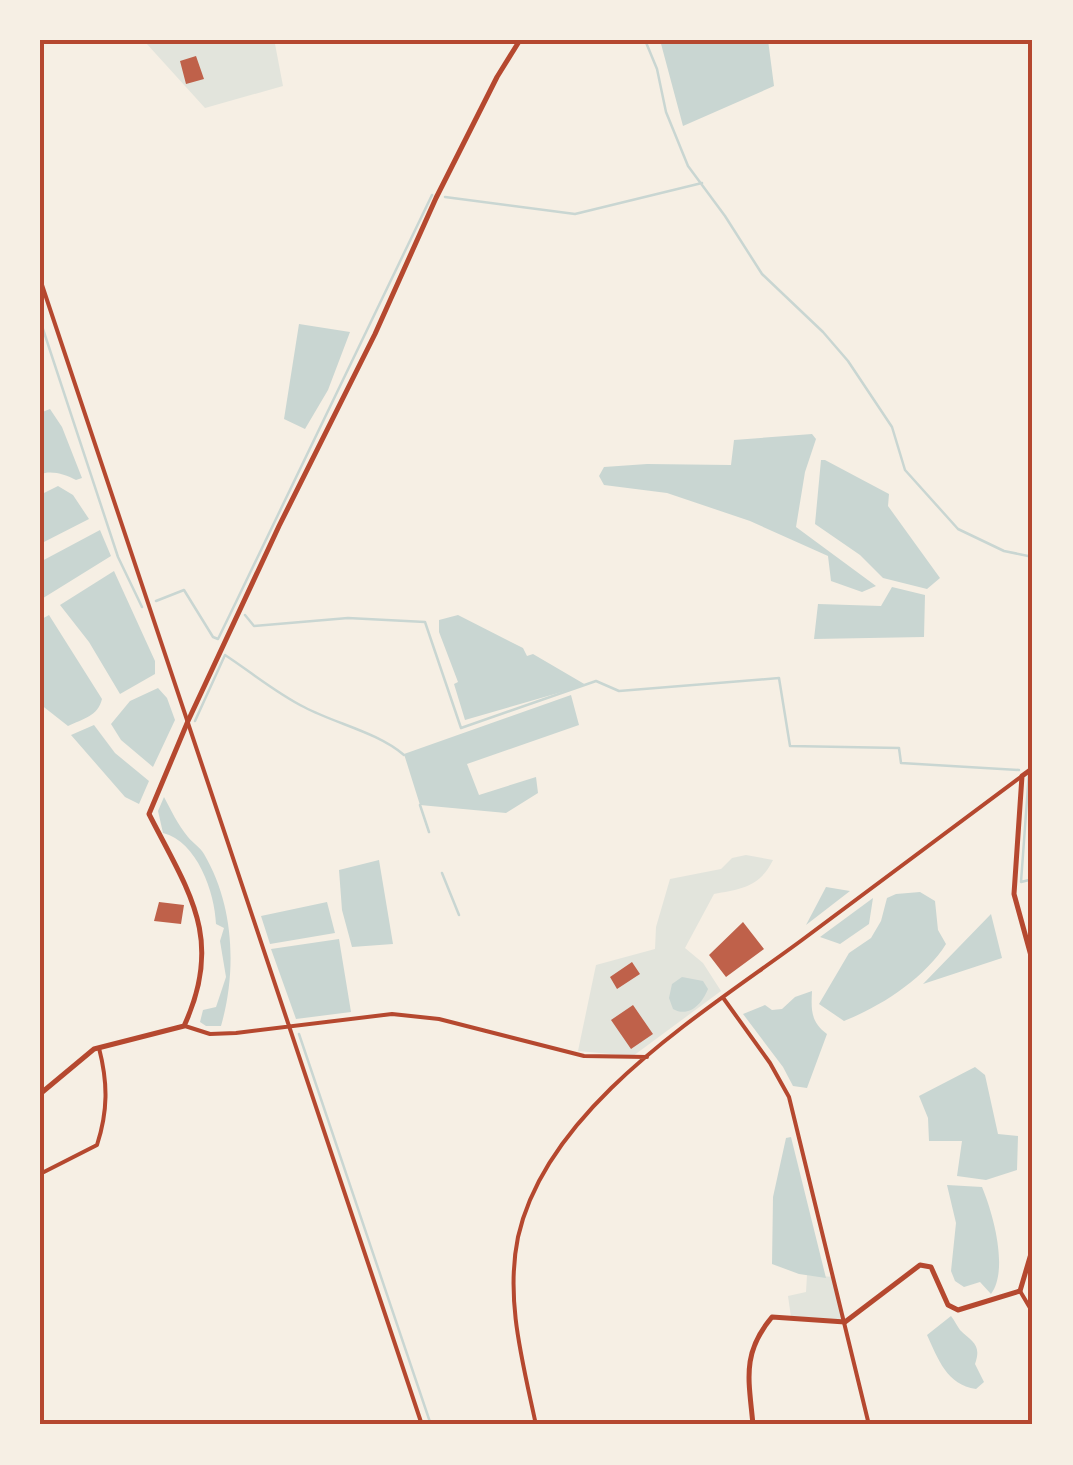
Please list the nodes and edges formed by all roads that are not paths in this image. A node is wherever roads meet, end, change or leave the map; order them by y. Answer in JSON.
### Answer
{"nodes":[{"id":1,"x":520,"y":40,"type":"edge"},
{"id":2,"x":40,"y":279,"type":"edge"},
{"id":3,"x":188,"y":720,"type":"junction"},
{"id":4,"x":1033,"y":768,"type":"edge"},
{"id":5,"x":1022,"y":776,"type":"junction"},
{"id":6,"x":1033,"y":963,"type":"edge"},
{"id":7,"x":723,"y":999,"type":"junction"},
{"id":8,"x":184,"y":1026,"type":"junction"},
{"id":9,"x":290,"y":1028,"type":"junction"},
{"id":10,"x":100,"y":1048,"type":"junction"},
{"id":11,"x":647,"y":1057,"type":"junction"},
{"id":12,"x":40,"y":1094,"type":"edge"},
{"id":13,"x":40,"y":1174,"type":"edge"},
{"id":14,"x":1033,"y":1247,"type":"edge"},
{"id":15,"x":1020,"y":1291,"type":"junction"},
{"id":16,"x":1033,"y":1313,"type":"edge"},
{"id":17,"x":845,"y":1322,"type":"junction"},
{"id":18,"x":422,"y":1425,"type":"edge"},
{"id":19,"x":536,"y":1425,"type":"edge"},
{"id":20,"x":753,"y":1425,"type":"edge"},
{"id":21,"x":869,"y":1425,"type":"edge"}],
"edges":[{"from":1,"to":3,"type":"street"},
{"from":2,"to":3,"type":"street"},
{"from":3,"to":8,"type":"street"},
{"from":3,"to":9,"type":"street"},
{"from":4,"to":5,"type":"street"},
{"from":5,"to":6,"type":"street"},
{"from":5,"to":7,"type":"street"},
{"from":7,"to":11,"type":"street"},
{"from":7,"to":17,"type":"street"},
{"from":8,"to":9,"type":"street"},
{"from":8,"to":10,"type":"street"},
{"from":9,"to":11,"type":"street"},
{"from":9,"to":18,"type":"street"},
{"from":10,"to":12,"type":"street"},
{"from":10,"to":13,"type":"street"},
{"from":11,"to":19,"type":"street"},
{"from":14,"to":15,"type":"street"},
{"from":15,"to":16,"type":"street"},
{"from":15,"to":17,"type":"street"},
{"from":17,"to":20,"type":"street"},
{"from":17,"to":21,"type":"street"}]}
